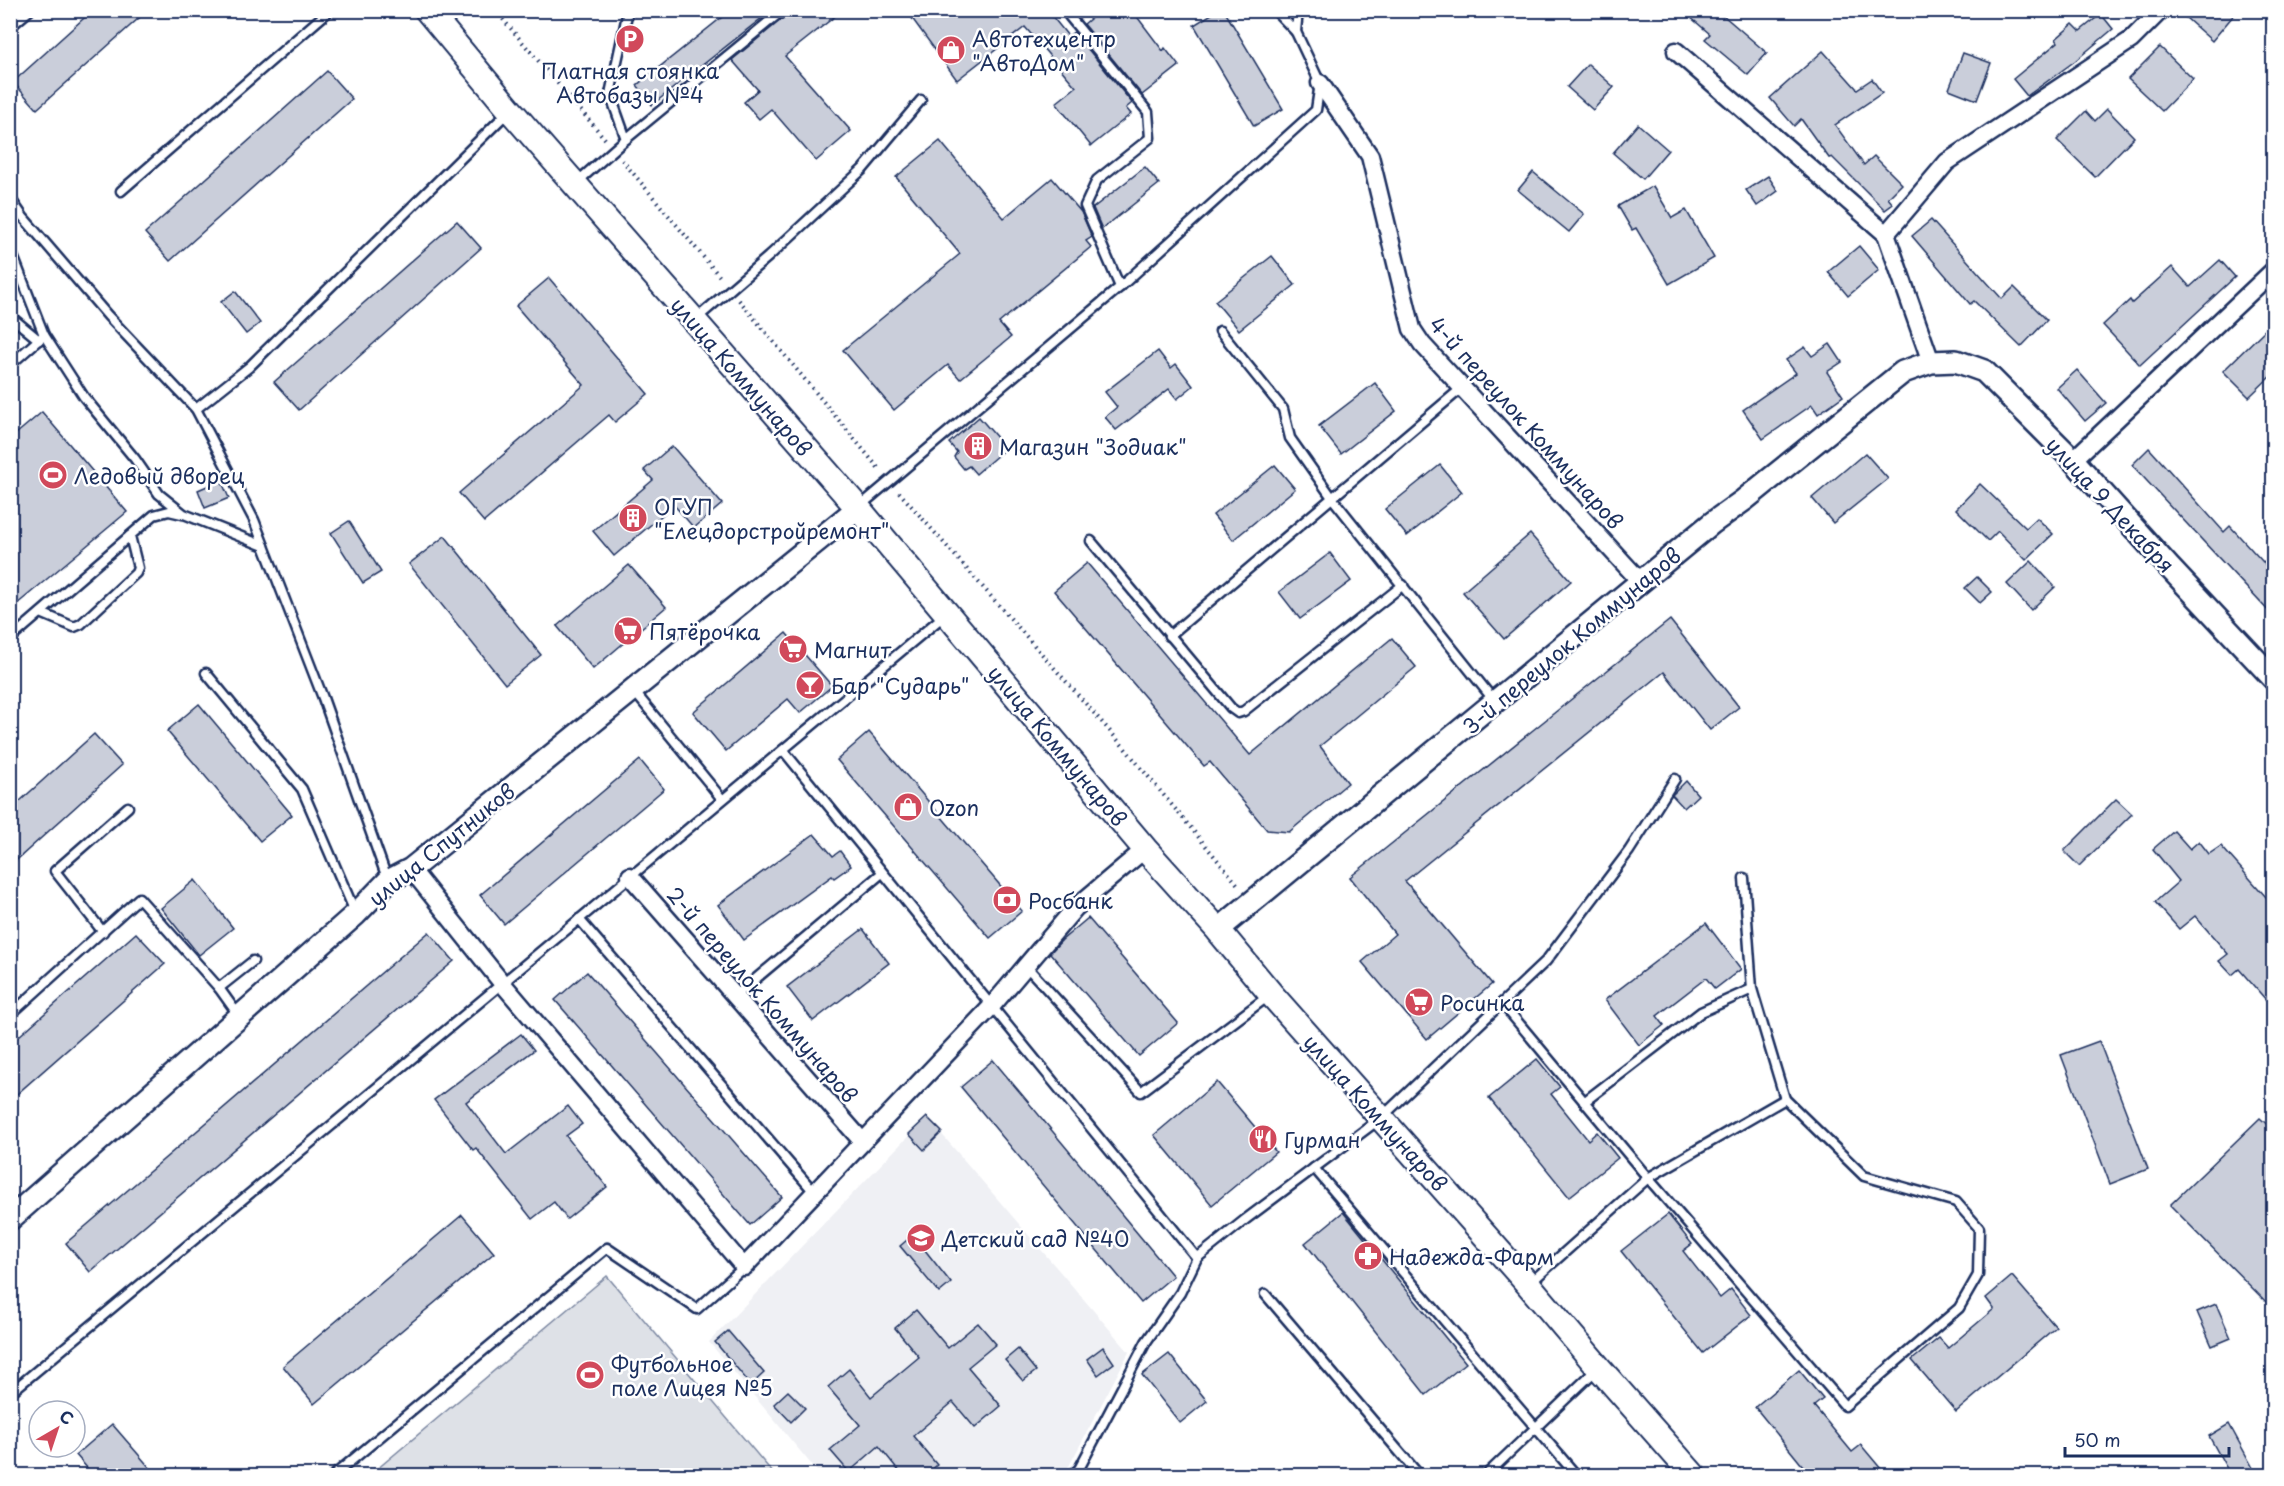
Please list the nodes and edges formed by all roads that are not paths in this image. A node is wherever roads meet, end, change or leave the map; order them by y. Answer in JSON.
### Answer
{"nodes":[{"id":1,"x":30,"y":10,"type":"edge"},
{"id":2,"x":330,"y":10,"type":"edge"},
{"id":3,"x":426,"y":10,"type":"edge"},
{"id":4,"x":783,"y":10,"type":"edge"},
{"id":5,"x":1275,"y":10,"type":"edge"},
{"id":6,"x":1298,"y":10,"type":"edge"},
{"id":7,"x":2161,"y":10,"type":"edge"},
{"id":8,"x":627,"y":15,"type":"dead end"},
{"id":9,"x":1069,"y":15,"type":"dead end"},
{"id":10,"x":10,"y":27,"type":"edge"},
{"id":11,"x":1296,"y":32,"type":"junction"},
{"id":12,"x":1676,"y":51,"type":"dead end"},
{"id":13,"x":1320,"y":83,"type":"junction"},
{"id":14,"x":921,"y":100,"type":"dead end"},
{"id":15,"x":510,"y":110,"type":"junction"},
{"id":16,"x":626,"y":139,"type":"junction"},
{"id":17,"x":574,"y":184,"type":"junction"},
{"id":18,"x":121,"y":191,"type":"dead end"},
{"id":19,"x":10,"y":198,"type":"edge"},
{"id":20,"x":1886,"y":234,"type":"junction"},
{"id":21,"x":10,"y":248,"type":"edge"},
{"id":22,"x":2274,"y":270,"type":"edge"},
{"id":23,"x":1120,"y":287,"type":"junction"},
{"id":24,"x":10,"y":316,"type":"edge"},
{"id":25,"x":694,"y":321,"type":"junction"},
{"id":26,"x":1220,"y":331,"type":"dead end"},
{"id":27,"x":42,"y":338,"type":"junction"},
{"id":28,"x":1931,"y":362,"type":"junction"},
{"id":29,"x":10,"y":365,"type":"edge"},
{"id":30,"x":1463,"y":387,"type":"junction"},
{"id":31,"x":196,"y":409,"type":"junction"},
{"id":32,"x":2073,"y":459,"type":"junction"},
{"id":33,"x":1333,"y":500,"type":"junction"},
{"id":34,"x":858,"y":508,"type":"junction"},
{"id":35,"x":184,"y":514,"type":"junction"},
{"id":36,"x":130,"y":536,"type":"junction"},
{"id":37,"x":1091,"y":541,"type":"dead end"},
{"id":38,"x":264,"y":546,"type":"junction"},
{"id":39,"x":1641,"y":582,"type":"junction"},
{"id":40,"x":1403,"y":585,"type":"junction"},
{"id":41,"x":41,"y":613,"type":"junction"},
{"id":42,"x":946,"y":614,"type":"junction"},
{"id":43,"x":1169,"y":636,"type":"junction"},
{"id":44,"x":10,"y":639,"type":"edge"},
{"id":45,"x":206,"y":673,"type":"dead end"},
{"id":46,"x":2274,"y":680,"type":"edge"},
{"id":47,"x":632,"y":688,"type":"junction"},
{"id":48,"x":1496,"y":703,"type":"junction"},
{"id":49,"x":783,"y":750,"type":"junction"},
{"id":50,"x":1675,"y":779,"type":"dead end"},
{"id":51,"x":722,"y":799,"type":"junction"},
{"id":52,"x":128,"y":807,"type":"dead end"},
{"id":53,"x":1145,"y":849,"type":"junction"},
{"id":54,"x":411,"y":869,"type":"junction"},
{"id":55,"x":882,"y":873,"type":"junction"},
{"id":56,"x":630,"y":876,"type":"junction"},
{"id":57,"x":1744,"y":878,"type":"dead end"},
{"id":58,"x":388,"y":881,"type":"junction"},
{"id":59,"x":356,"y":914,"type":"junction"},
{"id":60,"x":579,"y":919,"type":"junction"},
{"id":61,"x":1218,"y":930,"type":"junction"},
{"id":62,"x":102,"y":932,"type":"junction"},
{"id":63,"x":253,"y":961,"type":"dead end"},
{"id":64,"x":1026,"y":966,"type":"junction"},
{"id":65,"x":502,"y":983,"type":"junction"},
{"id":66,"x":219,"y":988,"type":"junction"},
{"id":67,"x":1752,"y":989,"type":"junction"},
{"id":68,"x":1271,"y":994,"type":"junction"},
{"id":69,"x":735,"y":997,"type":"junction"},
{"id":70,"x":1502,"y":1003,"type":"junction"},
{"id":71,"x":991,"y":1007,"type":"junction"},
{"id":72,"x":10,"y":1015,"type":"edge"},
{"id":73,"x":240,"y":1017,"type":"junction"},
{"id":74,"x":1785,"y":1099,"type":"junction"},
{"id":75,"x":1584,"y":1102,"type":"junction"},
{"id":76,"x":1381,"y":1118,"type":"junction"},
{"id":77,"x":862,"y":1141,"type":"junction"},
{"id":78,"x":1314,"y":1168,"type":"junction"},
{"id":79,"x":1648,"y":1178,"type":"junction"},
{"id":80,"x":814,"y":1192,"type":"junction"},
{"id":81,"x":10,"y":1219,"type":"edge"},
{"id":82,"x":1197,"y":1258,"type":"junction"},
{"id":83,"x":744,"y":1267,"type":"junction"},
{"id":84,"x":1528,"y":1284,"type":"junction"},
{"id":85,"x":1265,"y":1294,"type":"dead end"},
{"id":86,"x":1599,"y":1368,"type":"junction"},
{"id":87,"x":10,"y":1393,"type":"edge"},
{"id":88,"x":1536,"y":1428,"type":"junction"},
{"id":89,"x":333,"y":1476,"type":"edge"},
{"id":90,"x":1071,"y":1476,"type":"edge"},
{"id":91,"x":1420,"y":1476,"type":"edge"},
{"id":92,"x":1485,"y":1476,"type":"edge"},
{"id":93,"x":1577,"y":1476,"type":"edge"},
{"id":94,"x":1694,"y":1476,"type":"edge"}],
"edges":[{"from":1,"to":10,"type":"lane"},
{"from":2,"to":18,"type":"lane"},
{"from":3,"to":15,"type":"main road","name":"улица Коммунаров"},
{"from":4,"to":16,"type":"lane"},
{"from":5,"to":11,"type":"lane"},
{"from":6,"to":11,"type":"lane"},
{"from":7,"to":20,"type":"street"},
{"from":8,"to":16,"type":"lane"},
{"from":9,"to":23,"type":"lane"},
{"from":11,"to":13,"type":"lane"},
{"from":12,"to":20,"type":"street"},
{"from":13,"to":23,"type":"lane"},
{"from":13,"to":30,"type":"street","name":"4-й переулок Коммунаров"},
{"from":14,"to":25,"type":"lane"},
{"from":15,"to":17,"type":"main road","name":"улица Коммунаров"},
{"from":15,"to":31,"type":"lane"},
{"from":16,"to":17,"type":"lane"},
{"from":17,"to":25,"type":"main road","name":"улица Коммунаров"},
{"from":19,"to":31,"type":"lane"},
{"from":20,"to":28,"type":"street"},
{"from":21,"to":27,"type":"lane"},
{"from":22,"to":32,"type":"street"},
{"from":23,"to":34,"type":"lane"},
{"from":24,"to":27,"type":"lane"},
{"from":25,"to":34,"type":"main road","name":"улица Коммунаров"},
{"from":26,"to":33,"type":"lane"},
{"from":27,"to":29,"type":"lane"},
{"from":27,"to":35,"type":"lane"},
{"from":28,"to":32,"type":"street","name":"улица 9 Декабря"},
{"from":28,"to":39,"type":"street","name":"3-й переулок Коммунаров"},
{"from":30,"to":33,"type":"lane"},
{"from":30,"to":39,"type":"street","name":"4-й переулок Коммунаров"},
{"from":31,"to":38,"type":"lane"},
{"from":32,"to":46,"type":"street","name":"улица 9 Декабря"},
{"from":33,"to":40,"type":"lane"},
{"from":33,"to":43,"type":"lane"},
{"from":34,"to":42,"type":"main road","name":"улица Коммунаров"},
{"from":34,"to":47,"type":"street","name":"улица Спутников"},
{"from":35,"to":36,"type":"lane"},
{"from":35,"to":38,"type":"lane"},
{"from":36,"to":41,"type":"lane"},
{"from":36,"to":41,"type":"lane"},
{"from":37,"to":43,"type":"lane"},
{"from":38,"to":58,"type":"lane"},
{"from":39,"to":48,"type":"street","name":"3-й переулок Коммунаров"},
{"from":40,"to":43,"type":"lane"},
{"from":40,"to":48,"type":"lane"},
{"from":41,"to":44,"type":"lane"},
{"from":42,"to":49,"type":"lane"},
{"from":42,"to":53,"type":"main road","name":"улица Коммунаров"},
{"from":45,"to":59,"type":"lane"},
{"from":47,"to":51,"type":"lane"},
{"from":47,"to":54,"type":"street","name":"улица Спутников"},
{"from":48,"to":61,"type":"street","name":"3-й переулок Коммунаров"},
{"from":49,"to":51,"type":"lane"},
{"from":49,"to":55,"type":"lane"},
{"from":50,"to":70,"type":"lane"},
{"from":51,"to":56,"type":"lane"},
{"from":52,"to":62,"type":"lane"},
{"from":53,"to":61,"type":"main road","name":"улица Коммунаров"},
{"from":53,"to":64,"type":"street"},
{"from":54,"to":58,"type":"street","name":"улица Спутников"},
{"from":54,"to":65,"type":"street"},
{"from":55,"to":69,"type":"lane"},
{"from":55,"to":71,"type":"lane"},
{"from":56,"to":60,"type":"lane"},
{"from":56,"to":69,"type":"street","name":"2-й переулок Коммунаров"},
{"from":57,"to":67,"type":"lane"},
{"from":58,"to":59,"type":"street","name":"улица Спутников"},
{"from":59,"to":73,"type":"street","name":"улица Спутников"},
{"from":60,"to":65,"type":"lane"},
{"from":60,"to":80,"type":"lane"},
{"from":61,"to":68,"type":"main road","name":"улица Коммунаров"},
{"from":62,"to":66,"type":"lane"},
{"from":62,"to":72,"type":"lane"},
{"from":63,"to":66,"type":"lane"},
{"from":64,"to":68,"type":"lane"},
{"from":64,"to":71,"type":"street"},
{"from":65,"to":83,"type":"street"},
{"from":65,"to":87,"type":"lane"},
{"from":66,"to":73,"type":"lane"},
{"from":67,"to":74,"type":"lane"},
{"from":67,"to":75,"type":"lane"},
{"from":68,"to":76,"type":"main road","name":"улица Коммунаров"},
{"from":69,"to":77,"type":"street","name":"2-й переулок Коммунаров"},
{"from":70,"to":75,"type":"lane"},
{"from":70,"to":76,"type":"lane"},
{"from":71,"to":77,"type":"street"},
{"from":71,"to":82,"type":"lane"},
{"from":73,"to":81,"type":"street","name":"улица Спутников"},
{"from":74,"to":79,"type":"lane"},
{"from":74,"to":79,"type":"lane"},
{"from":75,"to":79,"type":"lane"},
{"from":76,"to":78,"type":"lane"},
{"from":76,"to":84,"type":"main road","name":"улица Коммунаров"},
{"from":77,"to":80,"type":"street"},
{"from":78,"to":82,"type":"lane"},
{"from":78,"to":88,"type":"lane"},
{"from":79,"to":84,"type":"lane"},
{"from":80,"to":83,"type":"street"},
{"from":82,"to":90,"type":"lane"},
{"from":83,"to":89,"type":"lane"},
{"from":84,"to":86,"type":"main road","name":"улица Коммунаров"},
{"from":85,"to":91,"type":"lane"},
{"from":86,"to":88,"type":"lane"},
{"from":86,"to":94,"type":"main road","name":"улица Коммунаров"},
{"from":88,"to":92,"type":"lane"},
{"from":88,"to":93,"type":"lane"}]}
